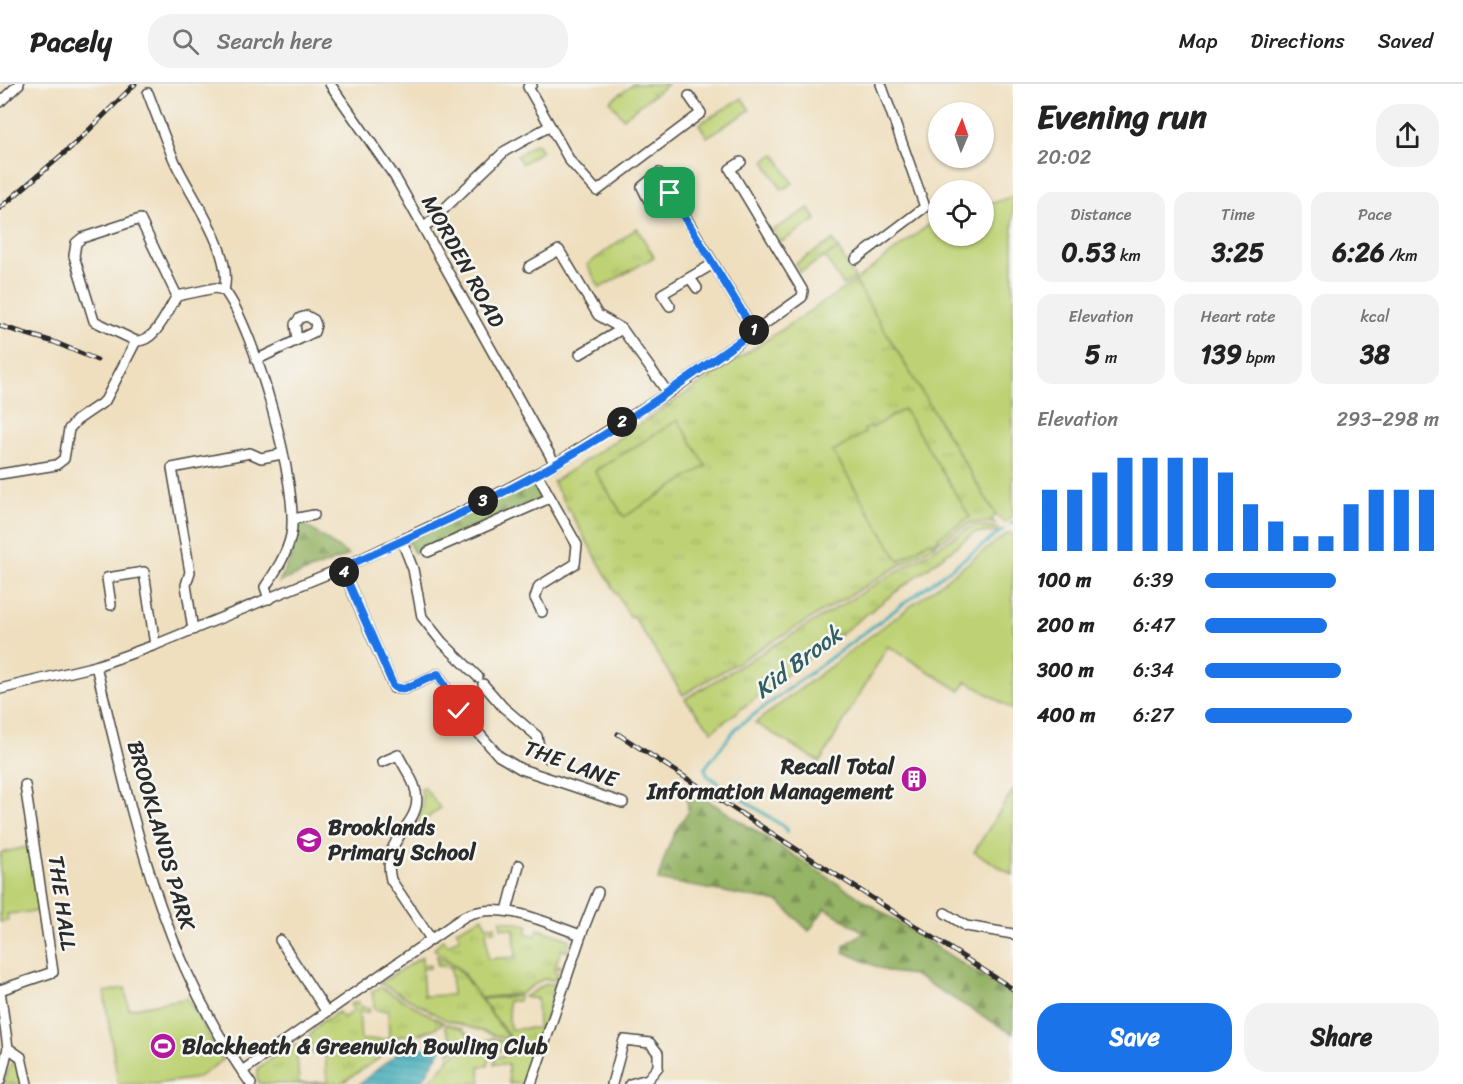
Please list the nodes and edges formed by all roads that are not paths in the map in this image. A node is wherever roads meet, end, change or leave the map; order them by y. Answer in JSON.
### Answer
{"nodes":[{"id":1,"x":19,"y":84,"type":"edge"},
{"id":2,"x":330,"y":84,"type":"edge"},
{"id":3,"x":532,"y":84,"type":"edge"},
{"id":4,"x":881,"y":84,"type":"edge"},
{"id":5,"x":148,"y":93,"type":"dead end"},
{"id":6,"x":689,"y":96,"type":"dead end"},
{"id":7,"x":0,"y":102,"type":"edge"},
{"id":8,"x":550,"y":126,"type":"junction"},
{"id":9,"x":741,"y":162,"type":"dead end"},
{"id":10,"x":649,"y":201,"type":"dead end"},
{"id":11,"x":424,"y":228,"type":"junction"},
{"id":12,"x":856,"y":259,"type":"dead end"},
{"id":13,"x":713,"y":264,"type":"junction"},
{"id":14,"x":529,"y":267,"type":"dead end"},
{"id":15,"x":690,"y":278,"type":"junction"},
{"id":16,"x":697,"y":288,"type":"dead end"},
{"id":17,"x":224,"y":291,"type":"junction"},
{"id":18,"x":177,"y":296,"type":"junction"},
{"id":19,"x":670,"y":306,"type":"dead end"},
{"id":20,"x":622,"y":329,"type":"junction"},
{"id":21,"x":754,"y":331,"type":"junction"},
{"id":22,"x":297,"y":340,"type":"dead end"},
{"id":23,"x":136,"y":341,"type":"junction"},
{"id":24,"x":580,"y":354,"type":"dead end"},
{"id":25,"x":256,"y":360,"type":"junction"},
{"id":26,"x":668,"y":393,"type":"junction"},
{"id":27,"x":282,"y":454,"type":"junction"},
{"id":28,"x":555,"y":464,"type":"junction"},
{"id":29,"x":0,"y":474,"type":"edge"},
{"id":30,"x":537,"y":474,"type":"junction"},
{"id":31,"x":550,"y":498,"type":"junction"},
{"id":32,"x":314,"y":515,"type":"dead end"},
{"id":33,"x":293,"y":519,"type":"junction"},
{"id":34,"x":402,"y":541,"type":"junction"},
{"id":35,"x":428,"y":552,"type":"dead end"},
{"id":36,"x":342,"y":568,"type":"junction"},
{"id":37,"x":269,"y":599,"type":"junction"},
{"id":38,"x":111,"y":605,"type":"dead end"},
{"id":39,"x":542,"y":612,"type":"dead end"},
{"id":40,"x":193,"y":630,"type":"junction"},
{"id":41,"x":155,"y":645,"type":"junction"},
{"id":42,"x":96,"y":666,"type":"junction"},
{"id":43,"x":0,"y":689,"type":"edge"},
{"id":44,"x":548,"y":758,"type":"dead end"},
{"id":45,"x":381,"y":762,"type":"dead end"},
{"id":46,"x":25,"y":785,"type":"dead end"},
{"id":47,"x":623,"y":803,"type":"dead end"},
{"id":48,"x":519,"y":865,"type":"dead end"},
{"id":49,"x":598,"y":892,"type":"dead end"},
{"id":50,"x":507,"y":911,"type":"junction"},
{"id":51,"x":945,"y":913,"type":"dead end"},
{"id":52,"x":1013,"y":934,"type":"edge"},
{"id":53,"x":581,"y":935,"type":"junction"},
{"id":54,"x":431,"y":939,"type":"junction"},
{"id":55,"x":280,"y":940,"type":"dead end"},
{"id":56,"x":0,"y":990,"type":"edge"},
{"id":57,"x":326,"y":1011,"type":"junction"},
{"id":58,"x":8,"y":1048,"type":"junction"},
{"id":59,"x":242,"y":1071,"type":"junction"},
{"id":60,"x":0,"y":1081,"type":"edge"},
{"id":61,"x":27,"y":1084,"type":"edge"},
{"id":62,"x":251,"y":1084,"type":"edge"},
{"id":63,"x":531,"y":1084,"type":"edge"},
{"id":64,"x":612,"y":1084,"type":"edge"},
{"id":65,"x":630,"y":1084,"type":"edge"}],
"edges":[{"from":1,"to":7,"type":"street"},
{"from":2,"to":11,"type":"street","name":"MORDEN ROAD"},
{"from":3,"to":8,"type":"street"},
{"from":4,"to":12,"type":"street"},
{"from":5,"to":17,"type":"street"},
{"from":6,"to":8,"type":"street"},
{"from":8,"to":11,"type":"street"},
{"from":9,"to":21,"type":"street"},
{"from":10,"to":13,"type":"street"},
{"from":11,"to":28,"type":"street","name":"MORDEN ROAD"},
{"from":13,"to":15,"type":"street"},
{"from":13,"to":21,"type":"street"},
{"from":14,"to":20,"type":"street"},
{"from":15,"to":16,"type":"street"},
{"from":15,"to":19,"type":"street"},
{"from":17,"to":18,"type":"street"},
{"from":17,"to":25,"type":"street"},
{"from":18,"to":23,"type":"street"},
{"from":18,"to":23,"type":"street"},
{"from":20,"to":24,"type":"street"},
{"from":20,"to":26,"type":"street"},
{"from":21,"to":26,"type":"street"},
{"from":22,"to":25,"type":"street"},
{"from":23,"to":29,"type":"street"},
{"from":25,"to":27,"type":"street"},
{"from":26,"to":28,"type":"street"},
{"from":27,"to":33,"type":"street"},
{"from":27,"to":40,"type":"street"},
{"from":28,"to":30,"type":"street"},
{"from":30,"to":31,"type":"street"},
{"from":30,"to":34,"type":"street"},
{"from":31,"to":35,"type":"street"},
{"from":31,"to":39,"type":"street"},
{"from":32,"to":33,"type":"street"},
{"from":33,"to":37,"type":"street"},
{"from":34,"to":36,"type":"street"},
{"from":34,"to":44,"type":"street"},
{"from":36,"to":37,"type":"street"},
{"from":36,"to":47,"type":"street","name":"THE LANE"},
{"from":37,"to":40,"type":"street"},
{"from":38,"to":41,"type":"street"},
{"from":40,"to":41,"type":"street"},
{"from":41,"to":42,"type":"street"},
{"from":42,"to":43,"type":"street"},
{"from":42,"to":59,"type":"street","name":"BROOKLANDS PARK"},
{"from":45,"to":54,"type":"street"},
{"from":46,"to":56,"type":"street","name":"THE HALL"},
{"from":48,"to":50,"type":"street"},
{"from":49,"to":53,"type":"street"},
{"from":50,"to":53,"type":"street"},
{"from":50,"to":54,"type":"street"},
{"from":51,"to":52,"type":"street"},
{"from":53,"to":63,"type":"street"},
{"from":54,"to":57,"type":"street"},
{"from":55,"to":57,"type":"street"},
{"from":56,"to":58,"type":"street","name":"THE HALL"},
{"from":57,"to":59,"type":"street"},
{"from":58,"to":60,"type":"street","name":"THE HALL"},
{"from":58,"to":61,"type":"street","name":"THE HALL"},
{"from":59,"to":62,"type":"street","name":"BROOKLANDS PARK"},
{"from":64,"to":65,"type":"street"}]}
